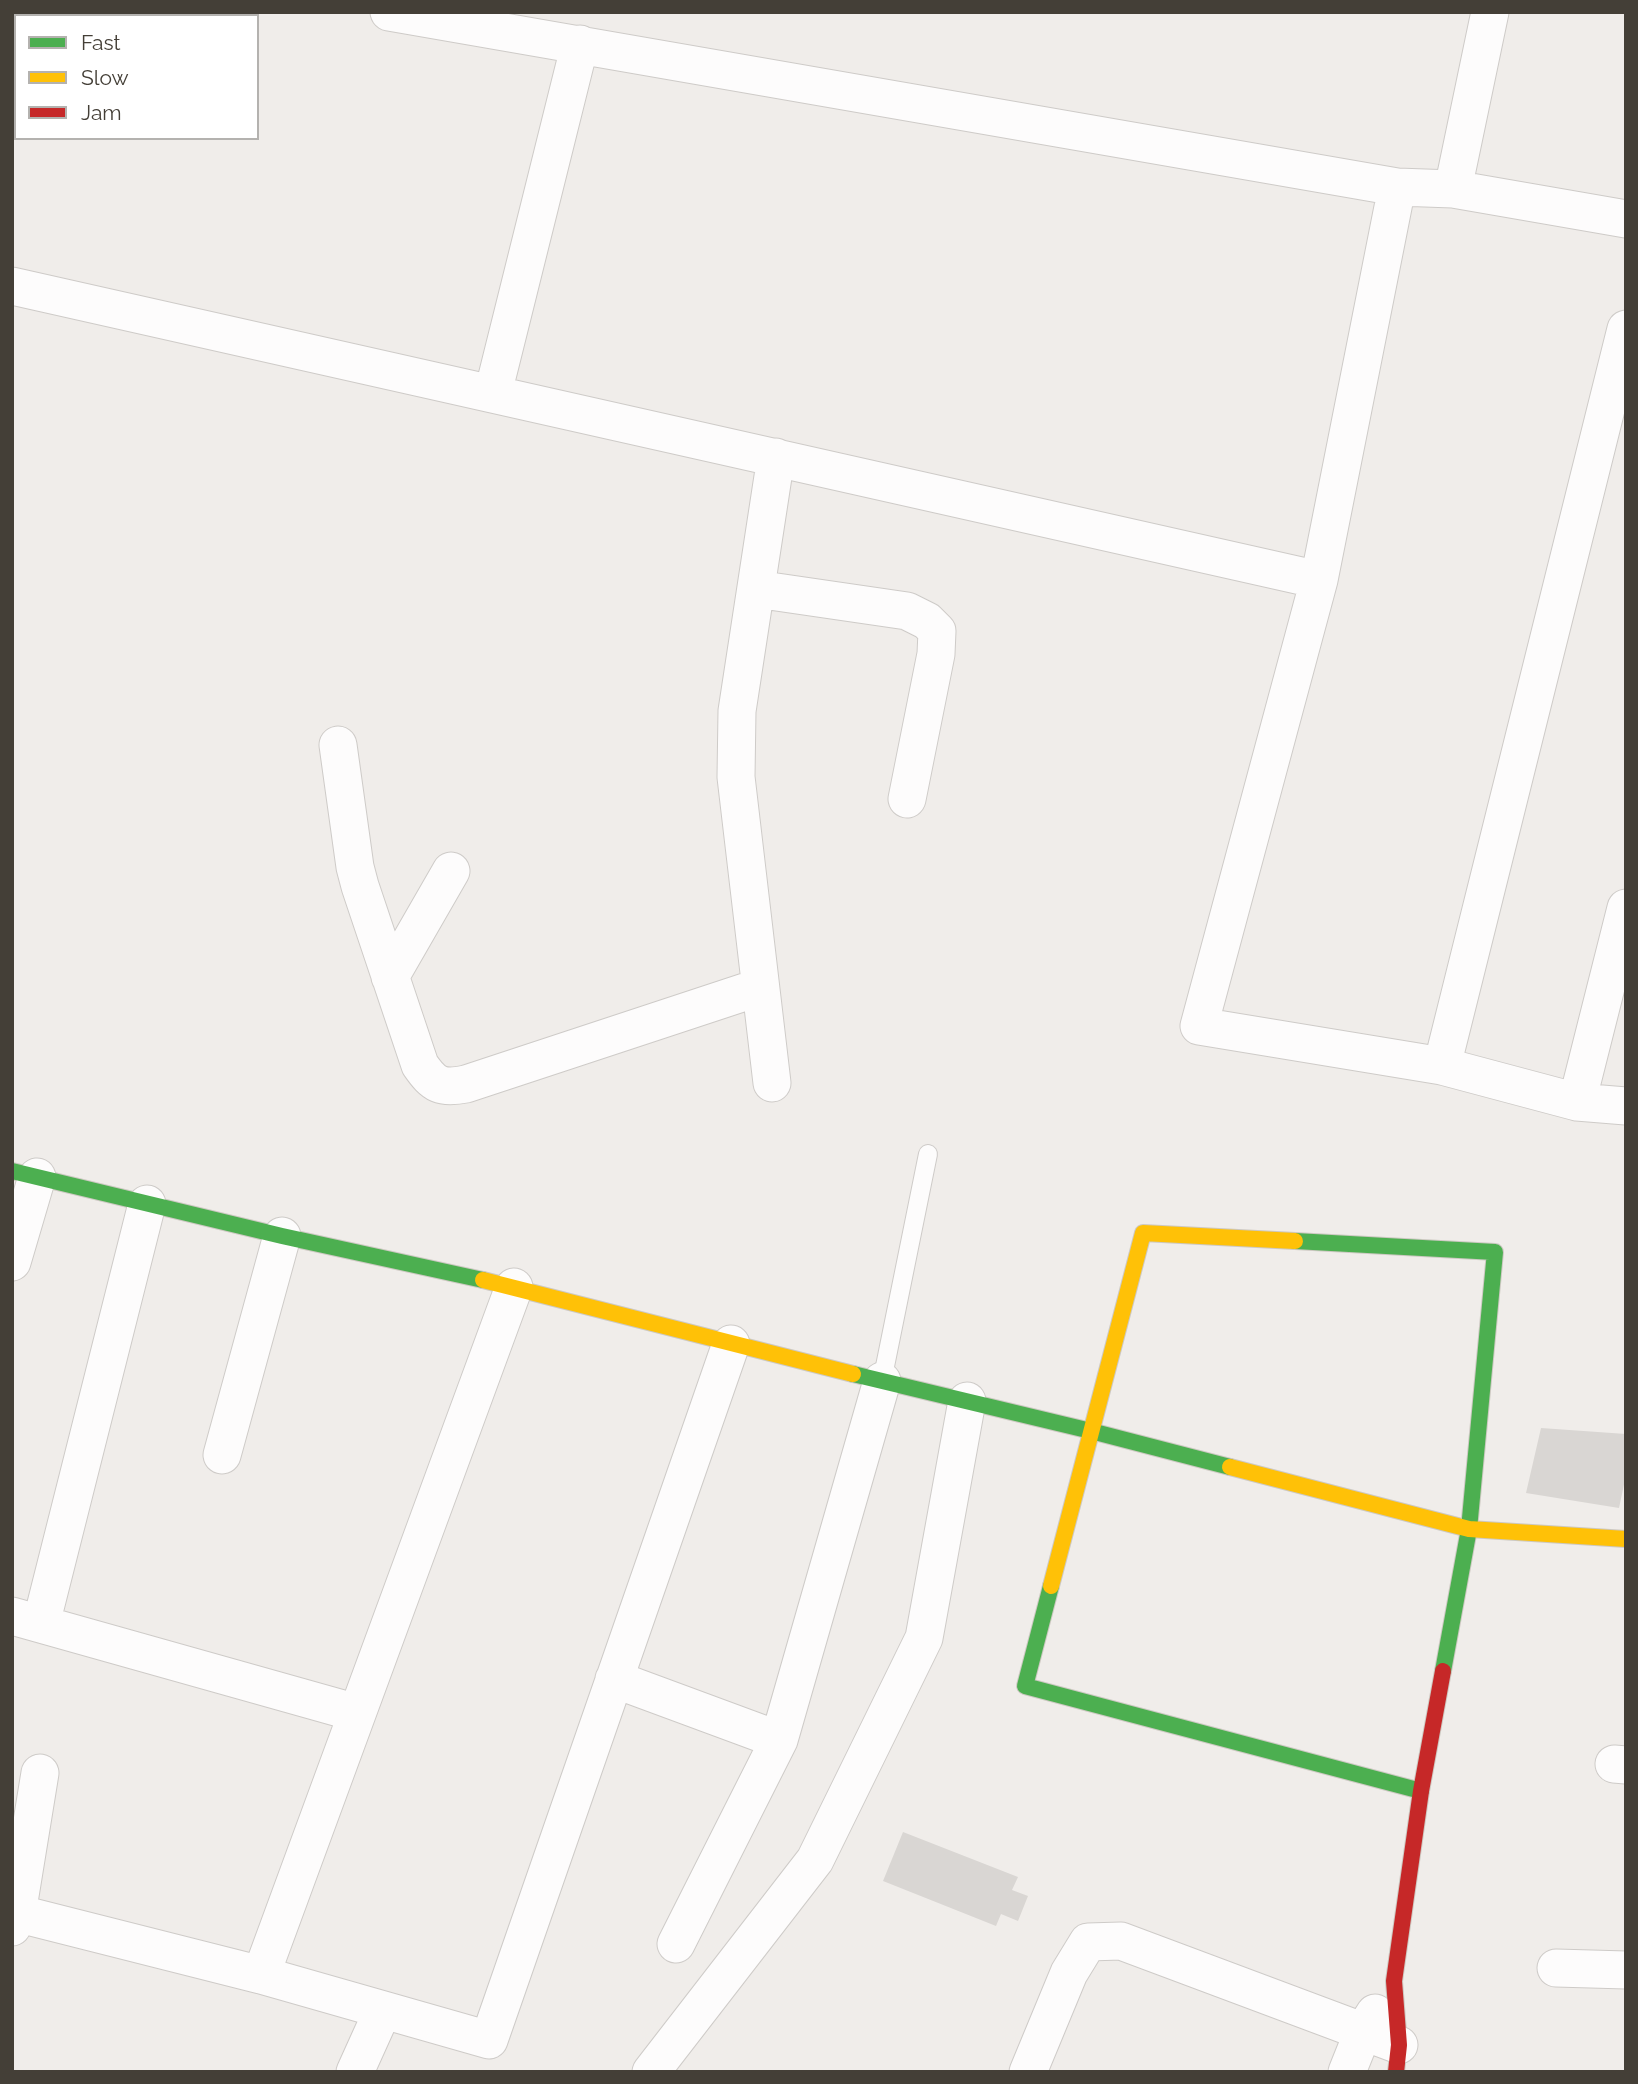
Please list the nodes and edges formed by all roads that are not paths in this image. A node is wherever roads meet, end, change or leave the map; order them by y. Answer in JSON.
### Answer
{"nodes":[{"id":1,"x":389,"y":12,"type":"edge"},
{"id":2,"x":1490,"y":12,"type":"edge"},
{"id":3,"x":472,"y":19,"type":"edge"},
{"id":4,"x":580,"y":44,"type":"junction"},
{"id":5,"x":1397,"y":187,"type":"junction"},
{"id":6,"x":1453,"y":189,"type":"junction"},
{"id":7,"x":1626,"y":219,"type":"edge"},
{"id":8,"x":12,"y":286,"type":"edge"},
{"id":9,"x":1626,"y":329,"type":"edge"},
{"id":10,"x":493,"y":393,"type":"junction"},
{"id":11,"x":776,"y":457,"type":"junction"},
{"id":12,"x":1319,"y":580,"type":"junction"},
{"id":13,"x":756,"y":589,"type":"junction"},
{"id":14,"x":338,"y":745,"type":"dead end"},
{"id":15,"x":907,"y":799,"type":"dead end"},
{"id":16,"x":451,"y":871,"type":"dead end"},
{"id":17,"x":1626,"y":908,"type":"edge"},
{"id":18,"x":390,"y":977,"type":"junction"},
{"id":19,"x":760,"y":987,"type":"junction"},
{"id":20,"x":1442,"y":1066,"type":"junction"},
{"id":21,"x":772,"y":1083,"type":"dead end"},
{"id":22,"x":1577,"y":1102,"type":"junction"},
{"id":23,"x":1626,"y":1106,"type":"edge"},
{"id":24,"x":928,"y":1154,"type":"dead end"},
{"id":25,"x":25,"y":1174,"type":"edge"},
{"id":26,"x":147,"y":1203,"type":"junction"},
{"id":27,"x":282,"y":1236,"type":"junction"},
{"id":28,"x":12,"y":1262,"type":"edge"},
{"id":29,"x":514,"y":1287,"type":"junction"},
{"id":30,"x":732,"y":1344,"type":"junction"},
{"id":31,"x":882,"y":1381,"type":"junction"},
{"id":32,"x":967,"y":1401,"type":"junction"},
{"id":33,"x":1091,"y":1431,"type":"junction"},
{"id":34,"x":222,"y":1455,"type":"dead end"},
{"id":35,"x":1469,"y":1529,"type":"junction"},
{"id":36,"x":1619,"y":1539,"type":"edge"},
{"id":37,"x":27,"y":1620,"type":"edge"},
{"id":38,"x":614,"y":1679,"type":"junction"},
{"id":39,"x":357,"y":1713,"type":"junction"},
{"id":40,"x":779,"y":1740,"type":"junction"},
{"id":41,"x":40,"y":1773,"type":"dead end"},
{"id":42,"x":1421,"y":1791,"type":"junction"},
{"id":43,"x":14,"y":1918,"type":"edge"},
{"id":44,"x":676,"y":1944,"type":"dead end"},
{"id":45,"x":1556,"y":1968,"type":"dead end"},
{"id":46,"x":1626,"y":1970,"type":"edge"},
{"id":47,"x":261,"y":1975,"type":"junction"},
{"id":48,"x":1395,"y":1981,"type":"junction"},
{"id":49,"x":383,"y":2010,"type":"junction"},
{"id":50,"x":1363,"y":2032,"type":"junction"},
{"id":51,"x":1397,"y":2058,"type":"edge"},
{"id":52,"x":355,"y":2072,"type":"edge"},
{"id":53,"x":651,"y":2072,"type":"edge"},
{"id":54,"x":1028,"y":2072,"type":"edge"},
{"id":55,"x":1347,"y":2072,"type":"edge"}],
"edges":[{"from":1,"to":3,"type":"street"},
{"from":2,"to":6,"type":"street"},
{"from":3,"to":4,"type":"street"},
{"from":4,"to":5,"type":"street"},
{"from":4,"to":10,"type":"street"},
{"from":5,"to":6,"type":"street"},
{"from":5,"to":12,"type":"street"},
{"from":6,"to":7,"type":"street"},
{"from":8,"to":10,"type":"street"},
{"from":9,"to":20,"type":"street"},
{"from":10,"to":11,"type":"street"},
{"from":11,"to":12,"type":"street"},
{"from":11,"to":13,"type":"street"},
{"from":12,"to":20,"type":"street"},
{"from":13,"to":15,"type":"street"},
{"from":13,"to":19,"type":"street"},
{"from":14,"to":18,"type":"street"},
{"from":16,"to":18,"type":"street"},
{"from":17,"to":22,"type":"street"},
{"from":18,"to":19,"type":"street"},
{"from":19,"to":21,"type":"street"},
{"from":20,"to":22,"type":"street"},
{"from":22,"to":23,"type":"street"},
{"from":24,"to":31,"type":"lane"},
{"from":25,"to":26,"type":"street"},
{"from":25,"to":28,"type":"street"},
{"from":26,"to":27,"type":"street"},
{"from":26,"to":37,"type":"street"},
{"from":27,"to":29,"type":"street"},
{"from":27,"to":34,"type":"street"},
{"from":29,"to":30,"type":"street"},
{"from":29,"to":39,"type":"street"},
{"from":30,"to":31,"type":"street"},
{"from":30,"to":38,"type":"street"},
{"from":31,"to":32,"type":"street"},
{"from":31,"to":40,"type":"street"},
{"from":32,"to":33,"type":"street"},
{"from":32,"to":53,"type":"street"},
{"from":33,"to":35,"type":"street"},
{"from":33,"to":35,"type":"street"},
{"from":33,"to":42,"type":"street"},
{"from":35,"to":36,"type":"street"},
{"from":35,"to":42,"type":"street"},
{"from":37,"to":39,"type":"street"},
{"from":38,"to":40,"type":"street"},
{"from":38,"to":49,"type":"street"},
{"from":39,"to":47,"type":"street"},
{"from":40,"to":44,"type":"street"},
{"from":41,"to":43,"type":"street"},
{"from":42,"to":48,"type":"street"},
{"from":43,"to":47,"type":"street"},
{"from":45,"to":46,"type":"street"},
{"from":47,"to":49,"type":"street"},
{"from":48,"to":50,"type":"street"},
{"from":48,"to":51,"type":"street"},
{"from":49,"to":52,"type":"street"},
{"from":50,"to":51,"type":"street"},
{"from":50,"to":54,"type":"street"},
{"from":50,"to":55,"type":"street"}]}
